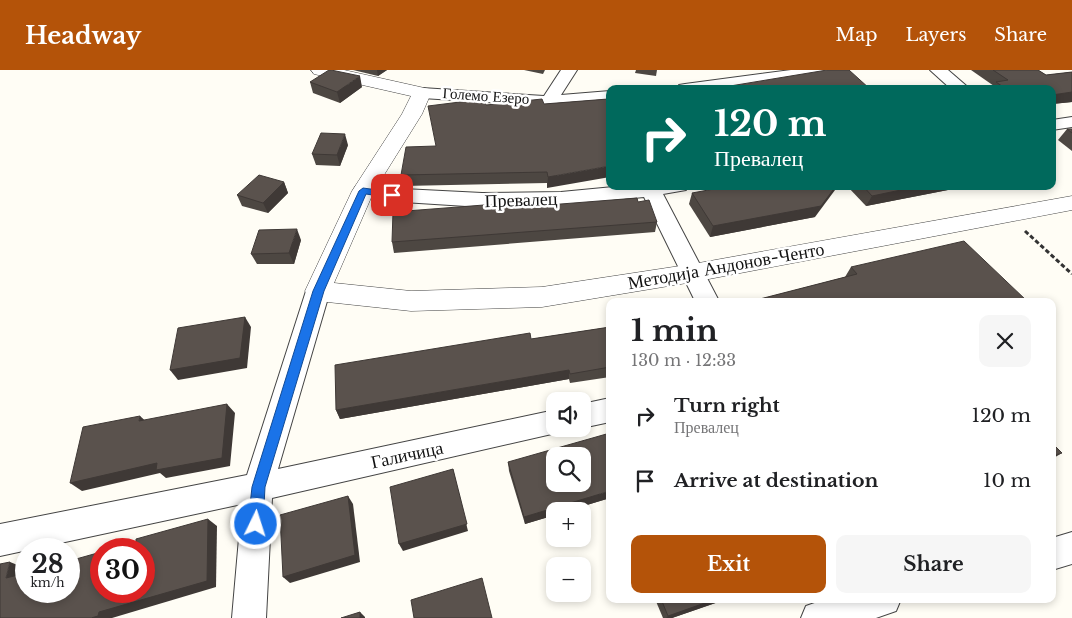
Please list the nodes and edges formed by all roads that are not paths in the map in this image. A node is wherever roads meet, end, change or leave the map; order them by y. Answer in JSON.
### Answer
{"nodes":[{"id":1,"x":320,"y":70,"type":"edge"},
{"id":2,"x":569,"y":70,"type":"edge"},
{"id":3,"x":828,"y":70,"type":"edge"},
{"id":4,"x":938,"y":70,"type":"edge"},
{"id":5,"x":715,"y":85,"type":"edge"},
{"id":6,"x":957,"y":85,"type":"edge"},
{"id":7,"x":422,"y":93,"type":"junction"},
{"id":8,"x":606,"y":96,"type":"edge"},
{"id":9,"x":549,"y":101,"type":"junction"},
{"id":10,"x":1072,"y":122,"type":"edge"},
{"id":11,"x":1056,"y":125,"type":"edge"},
{"id":12,"x":650,"y":190,"type":"joint"},
{"id":13,"x":363,"y":191,"type":"junction"},
{"id":14,"x":1072,"y":203,"type":"edge"},
{"id":15,"x":693,"y":273,"type":"junction"},
{"id":16,"x":318,"y":291,"type":"junction"},
{"id":17,"x":706,"y":298,"type":"edge"},
{"id":18,"x":606,"y":411,"type":"edge"},
{"id":19,"x":591,"y":414,"type":"edge"},
{"id":20,"x":546,"y":424,"type":"edge"},
{"id":21,"x":258,"y":487,"type":"junction"},
{"id":22,"x":0,"y":540,"type":"edge"},
{"id":23,"x":1072,"y":548,"type":"edge"},
{"id":24,"x":1056,"y":553,"type":"edge"},
{"id":25,"x":878,"y":604,"type":"edge"},
{"id":26,"x":249,"y":618,"type":"edge"},
{"id":27,"x":818,"y":618,"type":"edge"}],
"edges":[{"from":1,"to":7,"type":"street"},
{"from":2,"to":9,"type":"street","name":"Големо Езеро"},
{"from":3,"to":5,"type":"street"},
{"from":4,"to":6,"type":"street"},
{"from":7,"to":9,"type":"street","name":"Големо Езеро"},
{"from":7,"to":13,"type":"street"},
{"from":8,"to":9,"type":"street","name":"Големо Езеро"},
{"from":10,"to":11,"type":"street"},
{"from":12,"to":13,"type":"street","name":"Превалец"},
{"from":12,"to":15,"type":"street"},
{"from":13,"to":16,"type":"street"},
{"from":14,"to":15,"type":"street","name":"Методија Андонов-Ченто"},
{"from":15,"to":16,"type":"street","name":"Методија Андонов-Ченто"},
{"from":15,"to":17,"type":"street"},
{"from":16,"to":21,"type":"street"},
{"from":18,"to":19,"type":"street"},
{"from":20,"to":21,"type":"street","name":"Галичица"},
{"from":21,"to":22,"type":"street","name":"Галичица"},
{"from":21,"to":26,"type":"street"},
{"from":23,"to":24,"type":"street"},
{"from":25,"to":27,"type":"street"}]}
